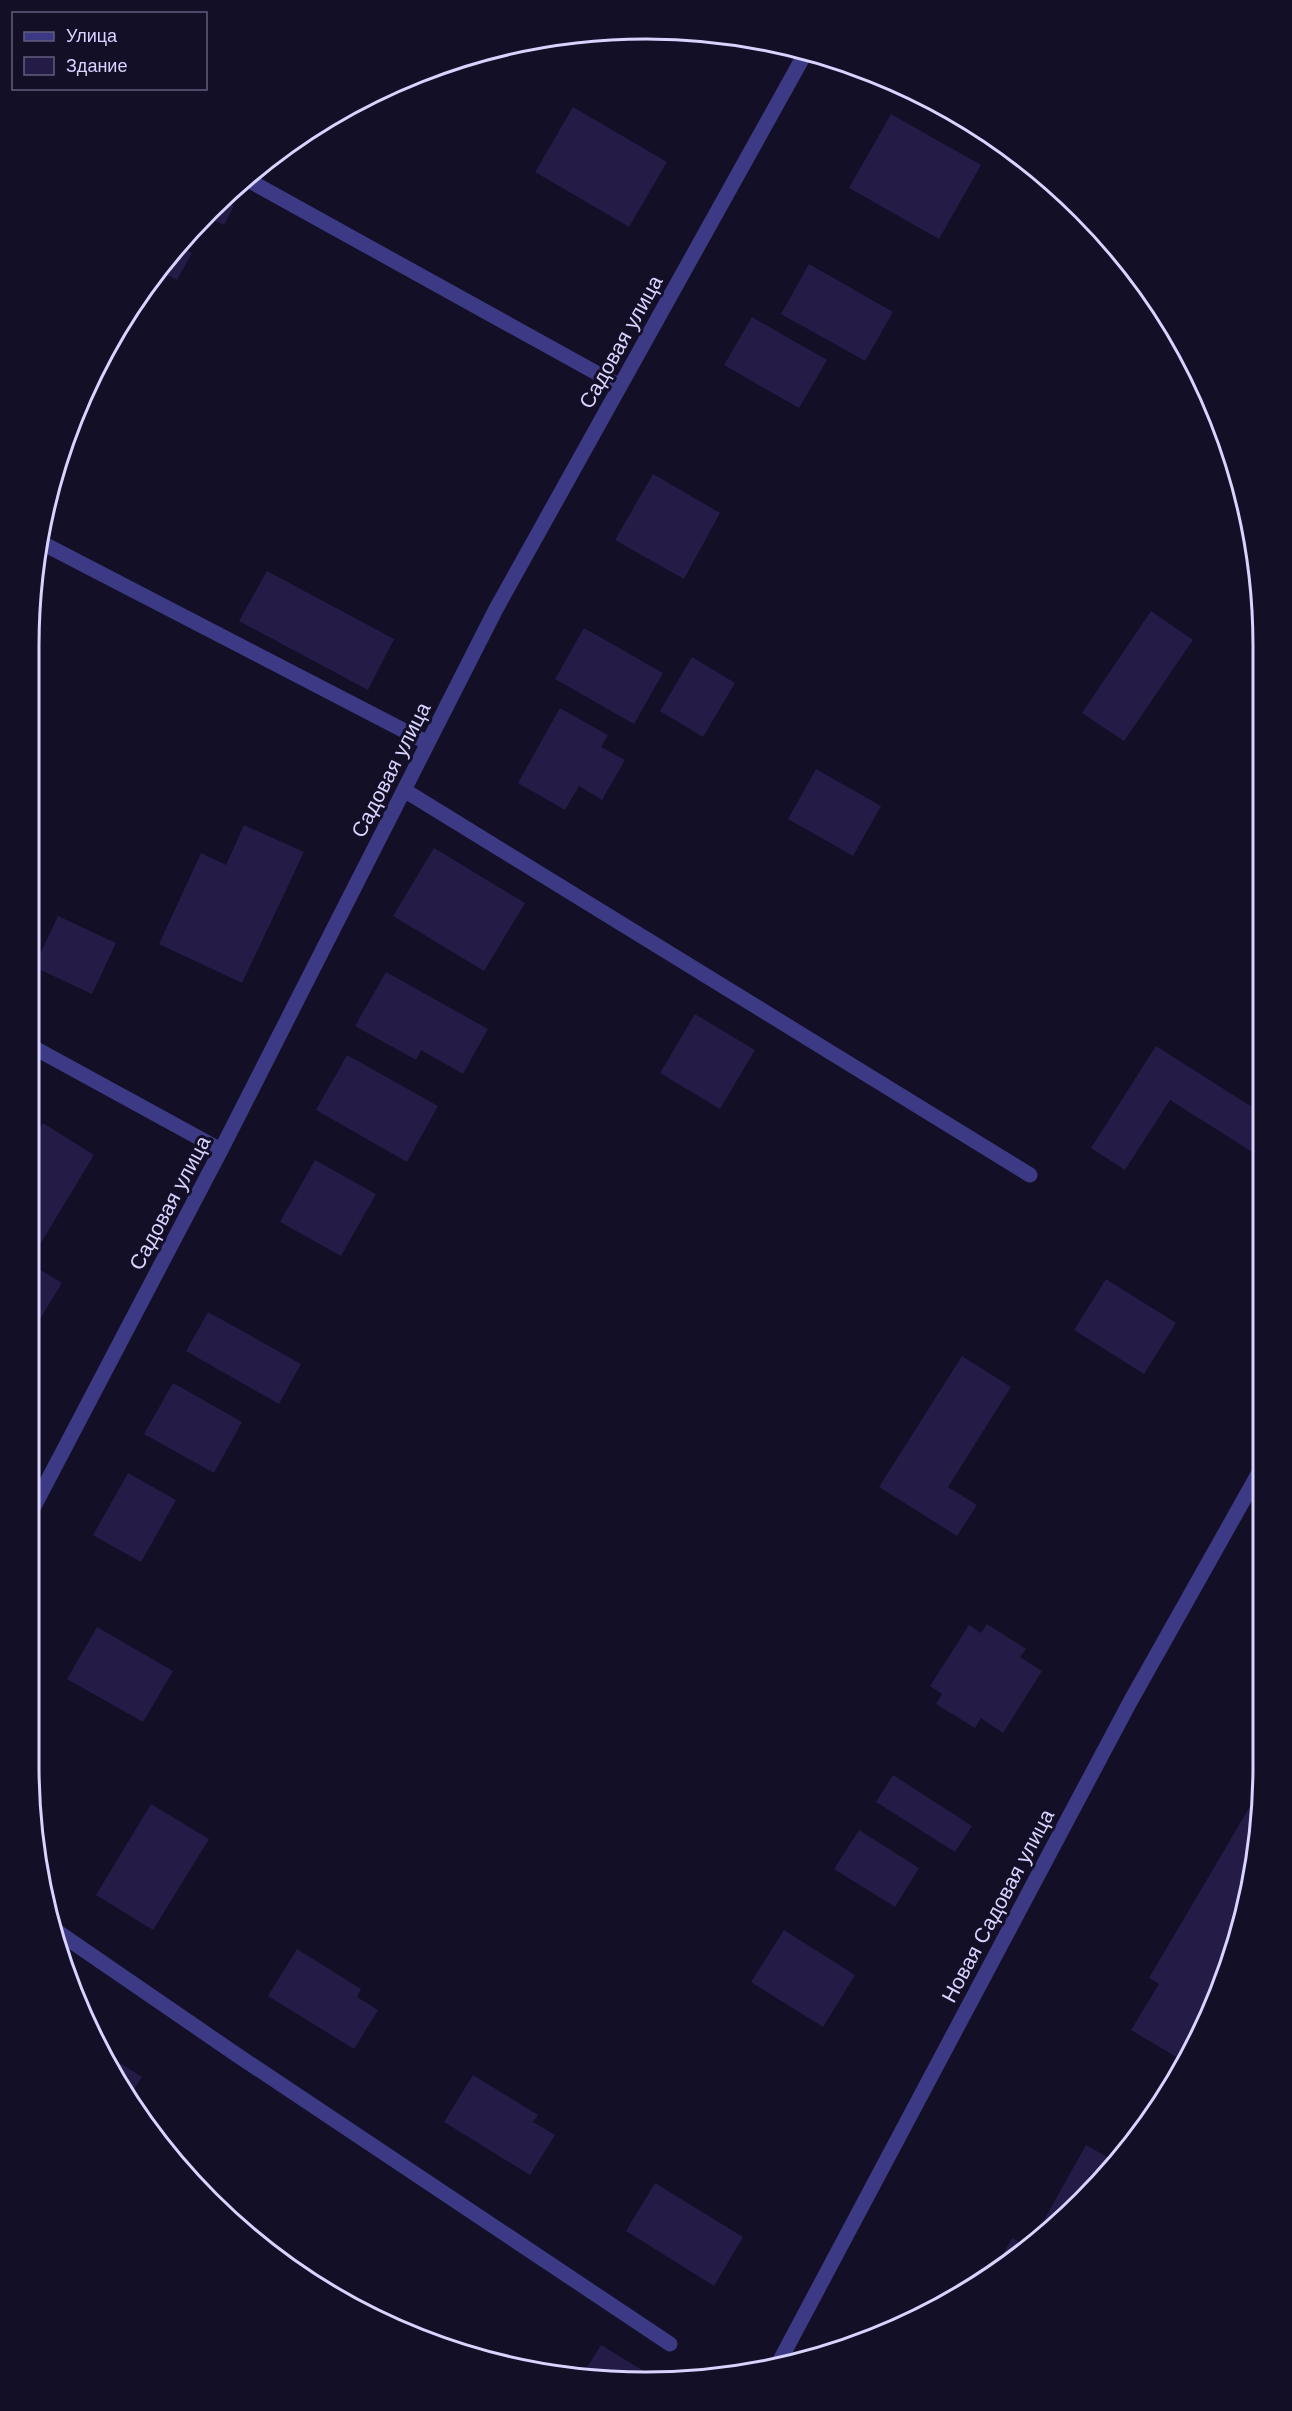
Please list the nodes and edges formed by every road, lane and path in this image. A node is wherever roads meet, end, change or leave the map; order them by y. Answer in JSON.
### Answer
{"nodes":[{"id":1,"x":802,"y":60,"type":"edge"},
{"id":2,"x":254,"y":183,"type":"edge"},
{"id":3,"x":620,"y":386,"type":"junction"},
{"id":4,"x":48,"y":546,"type":"edge"},
{"id":5,"x":428,"y":743,"type":"junction"},
{"id":6,"x":404,"y":790,"type":"junction"},
{"id":7,"x":39,"y":1050,"type":"edge"},
{"id":8,"x":221,"y":1150,"type":"junction"},
{"id":9,"x":1030,"y":1175,"type":"dead end"},
{"id":10,"x":1253,"y":1483,"type":"edge"},
{"id":11,"x":39,"y":1497,"type":"edge"},
{"id":12,"x":64,"y":1936,"type":"edge"},
{"id":13,"x":670,"y":2344,"type":"dead end"},
{"id":14,"x":782,"y":2356,"type":"edge"}],
"edges":[{"from":1,"to":3,"type":"street","name":"Садовая улица"},
{"from":2,"to":3,"type":"street"},
{"from":3,"to":5,"type":"street","name":"Садовая улица"},
{"from":4,"to":5,"type":"street"},
{"from":5,"to":6,"type":"street","name":"Садовая улица"},
{"from":6,"to":8,"type":"street","name":"Садовая улица"},
{"from":6,"to":9,"type":"street"},
{"from":7,"to":8,"type":"street"},
{"from":8,"to":11,"type":"street","name":"Садовая улица"},
{"from":10,"to":14,"type":"street","name":"Новая Садовая улица"},
{"from":12,"to":13,"type":"street"}]}
